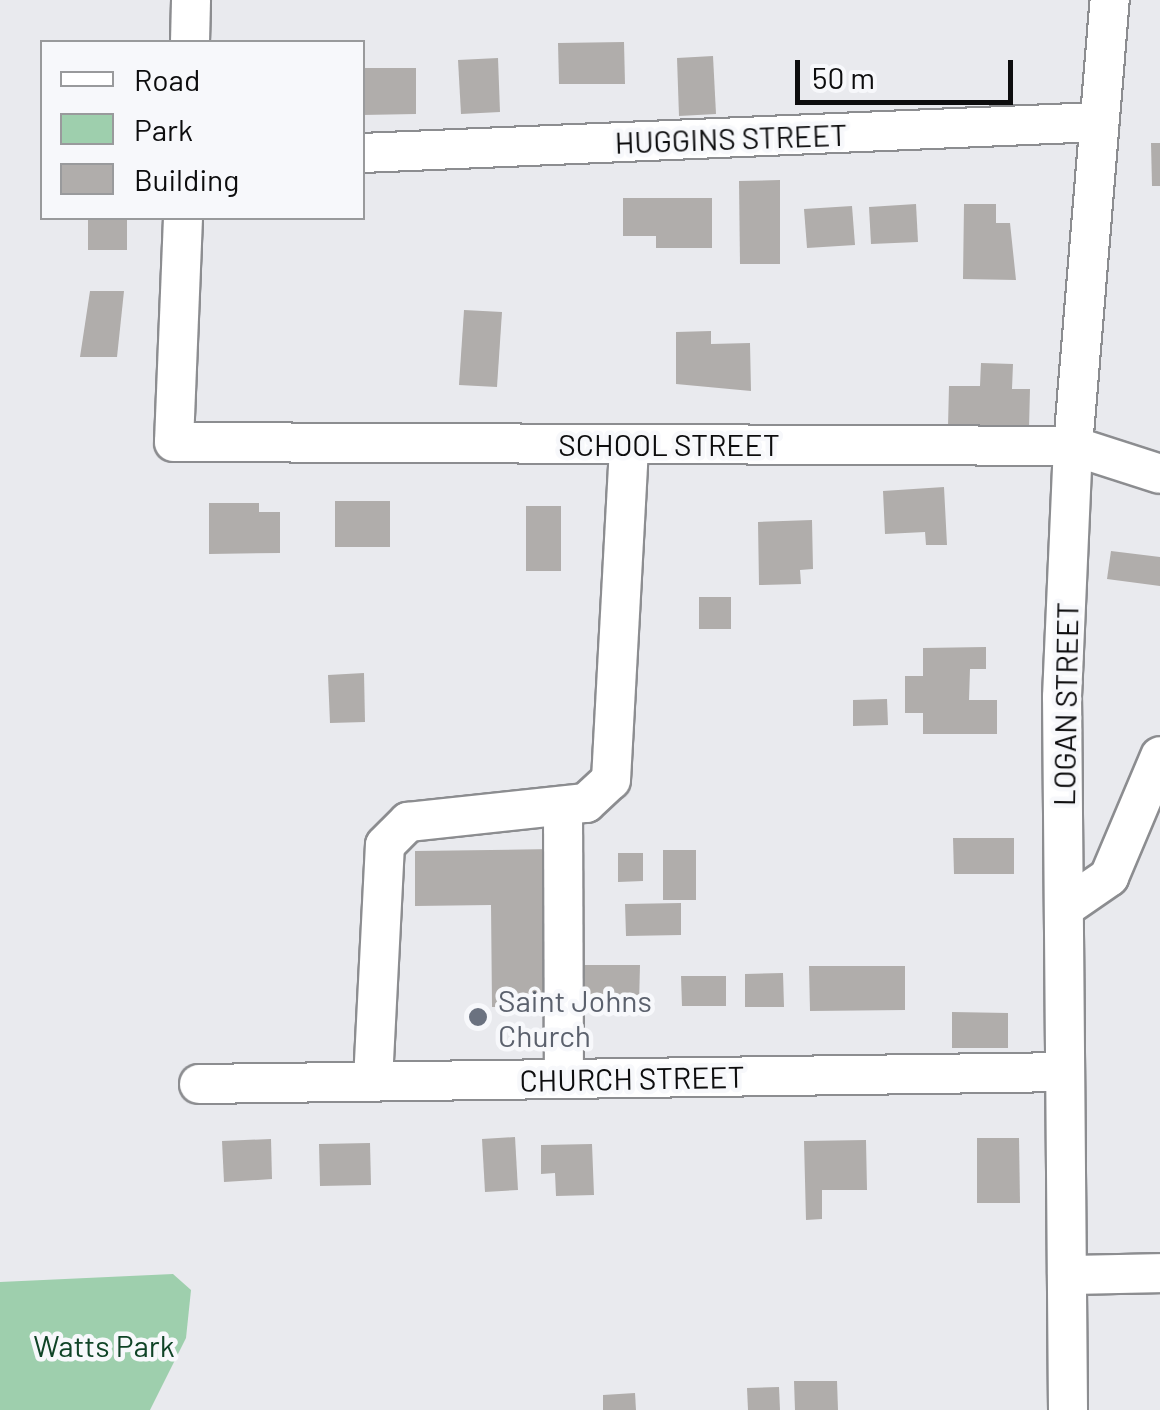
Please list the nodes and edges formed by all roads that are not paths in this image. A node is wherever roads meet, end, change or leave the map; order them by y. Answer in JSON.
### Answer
{"nodes":[{"id":1,"x":191,"y":0,"type":"edge"},
{"id":2,"x":1110,"y":0,"type":"edge"},
{"id":3,"x":190,"y":40,"type":"edge"},
{"id":4,"x":1099,"y":122,"type":"junction"},
{"id":5,"x":365,"y":153,"type":"edge"},
{"id":6,"x":183,"y":220,"type":"edge"},
{"id":7,"x":628,"y":444,"type":"junction"},
{"id":8,"x":1073,"y":446,"type":"junction"},
{"id":9,"x":1160,"y":474,"type":"edge"},
{"id":10,"x":1157,"y":776,"type":"edge"},
{"id":11,"x":563,"y":806,"type":"junction"},
{"id":12,"x":1064,"y":908,"type":"junction"},
{"id":13,"x":1065,"y":1072,"type":"junction"},
{"id":14,"x":564,"y":1079,"type":"junction"},
{"id":15,"x":373,"y":1082,"type":"junction"},
{"id":16,"x":199,"y":1084,"type":"dead end"},
{"id":17,"x":1160,"y":1272,"type":"edge"},
{"id":18,"x":1067,"y":1275,"type":"junction"},
{"id":19,"x":1068,"y":1410,"type":"edge"}],
"edges":[{"from":1,"to":3,"type":"street"},
{"from":2,"to":4,"type":"street","name":"LOGAN STREET"},
{"from":4,"to":5,"type":"street","name":"HUGGINS STREET"},
{"from":4,"to":8,"type":"street","name":"LOGAN STREET"},
{"from":6,"to":7,"type":"street","name":"SCHOOL STREET"},
{"from":7,"to":8,"type":"street","name":"SCHOOL STREET"},
{"from":7,"to":11,"type":"street"},
{"from":8,"to":9,"type":"street","name":"SCHOOL STREET"},
{"from":8,"to":12,"type":"street","name":"LOGAN STREET"},
{"from":10,"to":12,"type":"street"},
{"from":11,"to":14,"type":"street"},
{"from":11,"to":15,"type":"street"},
{"from":12,"to":13,"type":"street","name":"LOGAN STREET"},
{"from":13,"to":14,"type":"street","name":"CHURCH STREET"},
{"from":13,"to":18,"type":"street","name":"LOGAN STREET"},
{"from":14,"to":15,"type":"street","name":"CHURCH STREET"},
{"from":15,"to":16,"type":"street","name":"CHURCH STREET"},
{"from":17,"to":18,"type":"street"},
{"from":18,"to":19,"type":"street","name":"LOGAN STREET"}]}
